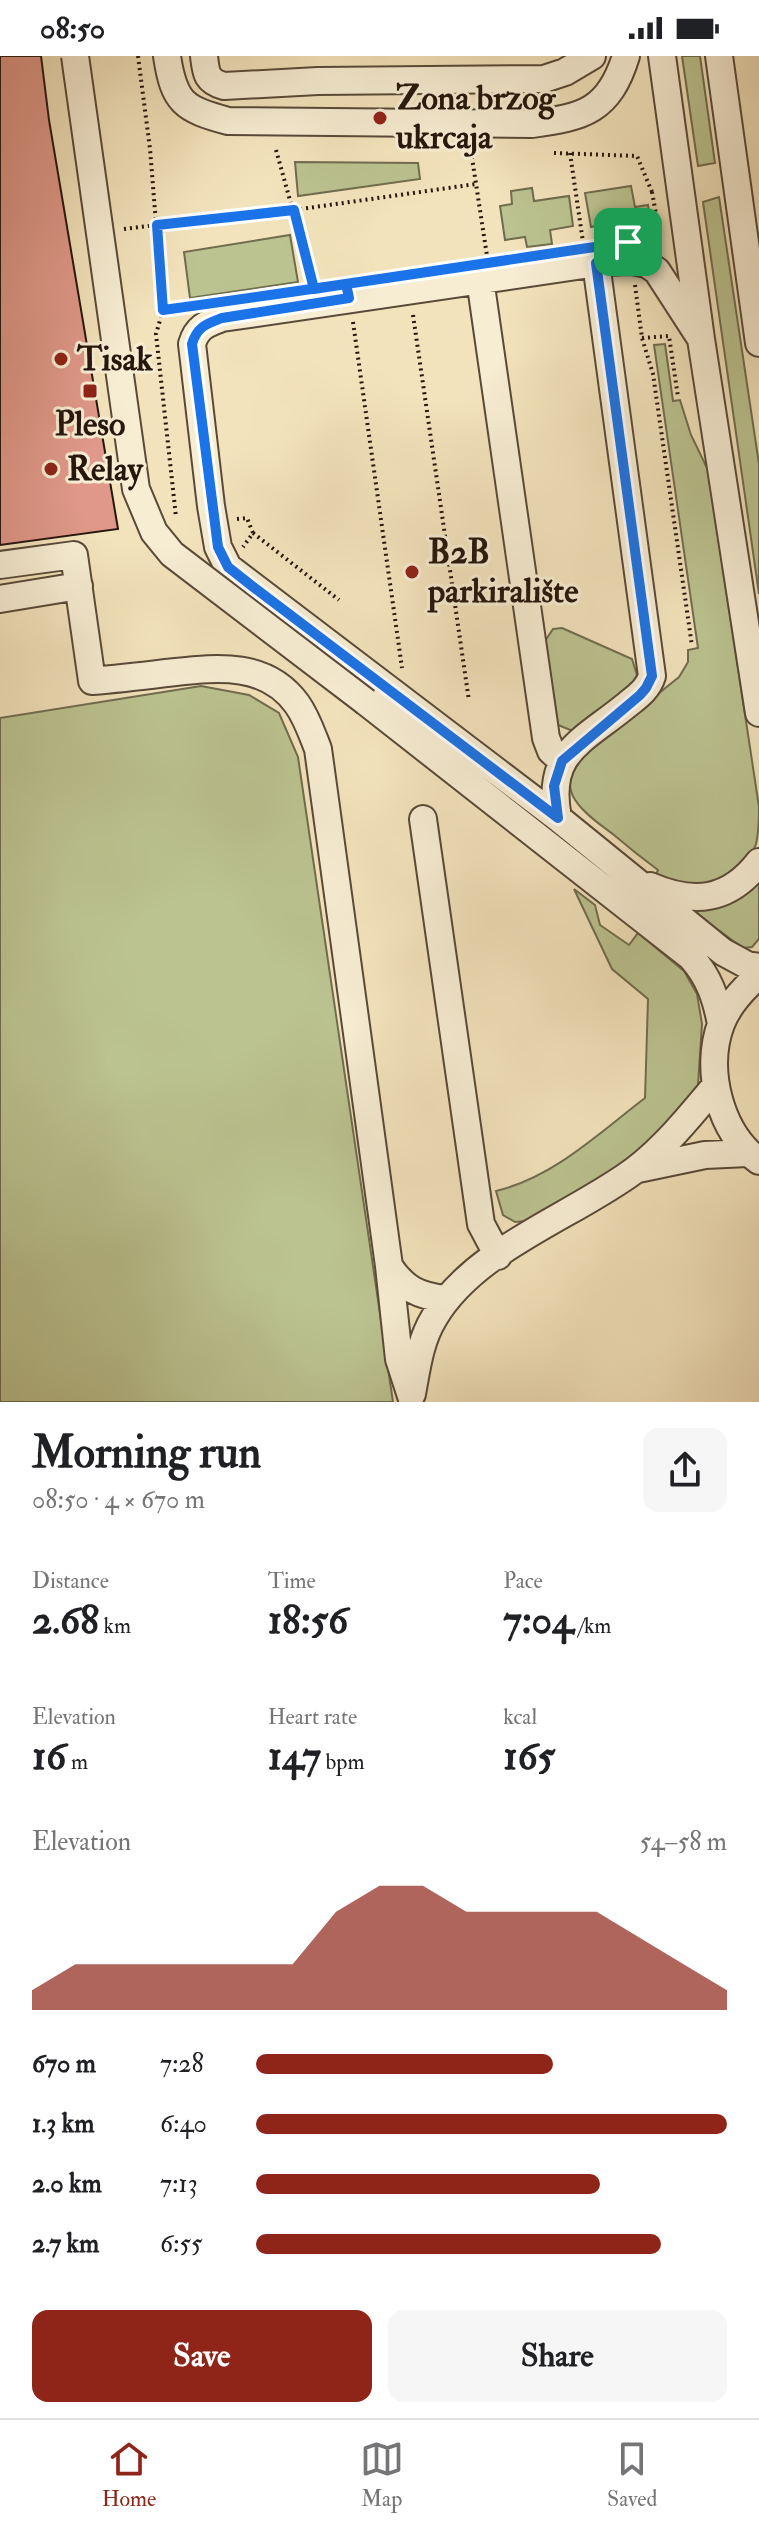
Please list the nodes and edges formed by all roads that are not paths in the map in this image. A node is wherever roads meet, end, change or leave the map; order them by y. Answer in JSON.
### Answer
{"nodes":[{"id":1,"x":75,"y":56,"type":"edge"},
{"id":2,"x":167,"y":56,"type":"edge"},
{"id":3,"x":204,"y":56,"type":"edge"},
{"id":4,"x":592,"y":56,"type":"edge"},
{"id":5,"x":626,"y":56,"type":"edge"},
{"id":6,"x":662,"y":56,"type":"edge"},
{"id":7,"x":719,"y":56,"type":"edge"},
{"id":8,"x":590,"y":256,"type":"junction"},
{"id":9,"x":480,"y":279,"type":"junction"},
{"id":10,"x":701,"y":339,"type":"junction"},
{"id":11,"x":759,"y":343,"type":"edge"},
{"id":12,"x":0,"y":565,"type":"edge"},
{"id":13,"x":79,"y":586,"type":"junction"},
{"id":14,"x":0,"y":599,"type":"edge"},
{"id":15,"x":759,"y":713,"type":"edge"},
{"id":16,"x":562,"y":761,"type":"junction"},
{"id":17,"x":558,"y":818,"type":"junction"},
{"id":18,"x":423,"y":819,"type":"dead end"},
{"id":19,"x":759,"y":862,"type":"edge"},
{"id":20,"x":632,"y":877,"type":"junction"},
{"id":21,"x":759,"y":967,"type":"edge"},
{"id":22,"x":759,"y":975,"type":"edge"},
{"id":23,"x":721,"y":1024,"type":"junction"},
{"id":24,"x":716,"y":1085,"type":"junction"},
{"id":25,"x":753,"y":1157,"type":"edge"},
{"id":26,"x":634,"y":1170,"type":"junction"},
{"id":27,"x":498,"y":1256,"type":"junction"},
{"id":28,"x":389,"y":1266,"type":"junction"},
{"id":29,"x":446,"y":1299,"type":"junction"},
{"id":30,"x":411,"y":1399,"type":"edge"}],
"edges":[{"from":1,"to":23,"type":"street","bridge":true},
{"from":2,"to":5,"type":"street"},
{"from":3,"to":4,"type":"street"},
{"from":6,"to":10,"type":"street"},
{"from":7,"to":11,"type":"street"},
{"from":8,"to":9,"type":"street"},
{"from":8,"to":10,"type":"street"},
{"from":8,"to":16,"type":"street"},
{"from":9,"to":16,"type":"street"},
{"from":9,"to":17,"type":"street"},
{"from":10,"to":15,"type":"street"},
{"from":12,"to":13,"type":"street"},
{"from":13,"to":14,"type":"street"},
{"from":13,"to":28,"type":"street"},
{"from":16,"to":17,"type":"street"},
{"from":17,"to":20,"type":"street"},
{"from":18,"to":27,"type":"street"},
{"from":19,"to":20,"type":"street"},
{"from":20,"to":21,"type":"street"},
{"from":22,"to":23,"type":"street"},
{"from":23,"to":24,"type":"street"},
{"from":24,"to":25,"type":"street"},
{"from":24,"to":26,"type":"street"},
{"from":25,"to":26,"type":"street"},
{"from":26,"to":27,"type":"street"},
{"from":27,"to":29,"type":"street"},
{"from":28,"to":29,"type":"street"},
{"from":28,"to":30,"type":"street"},
{"from":29,"to":30,"type":"street"}]}
